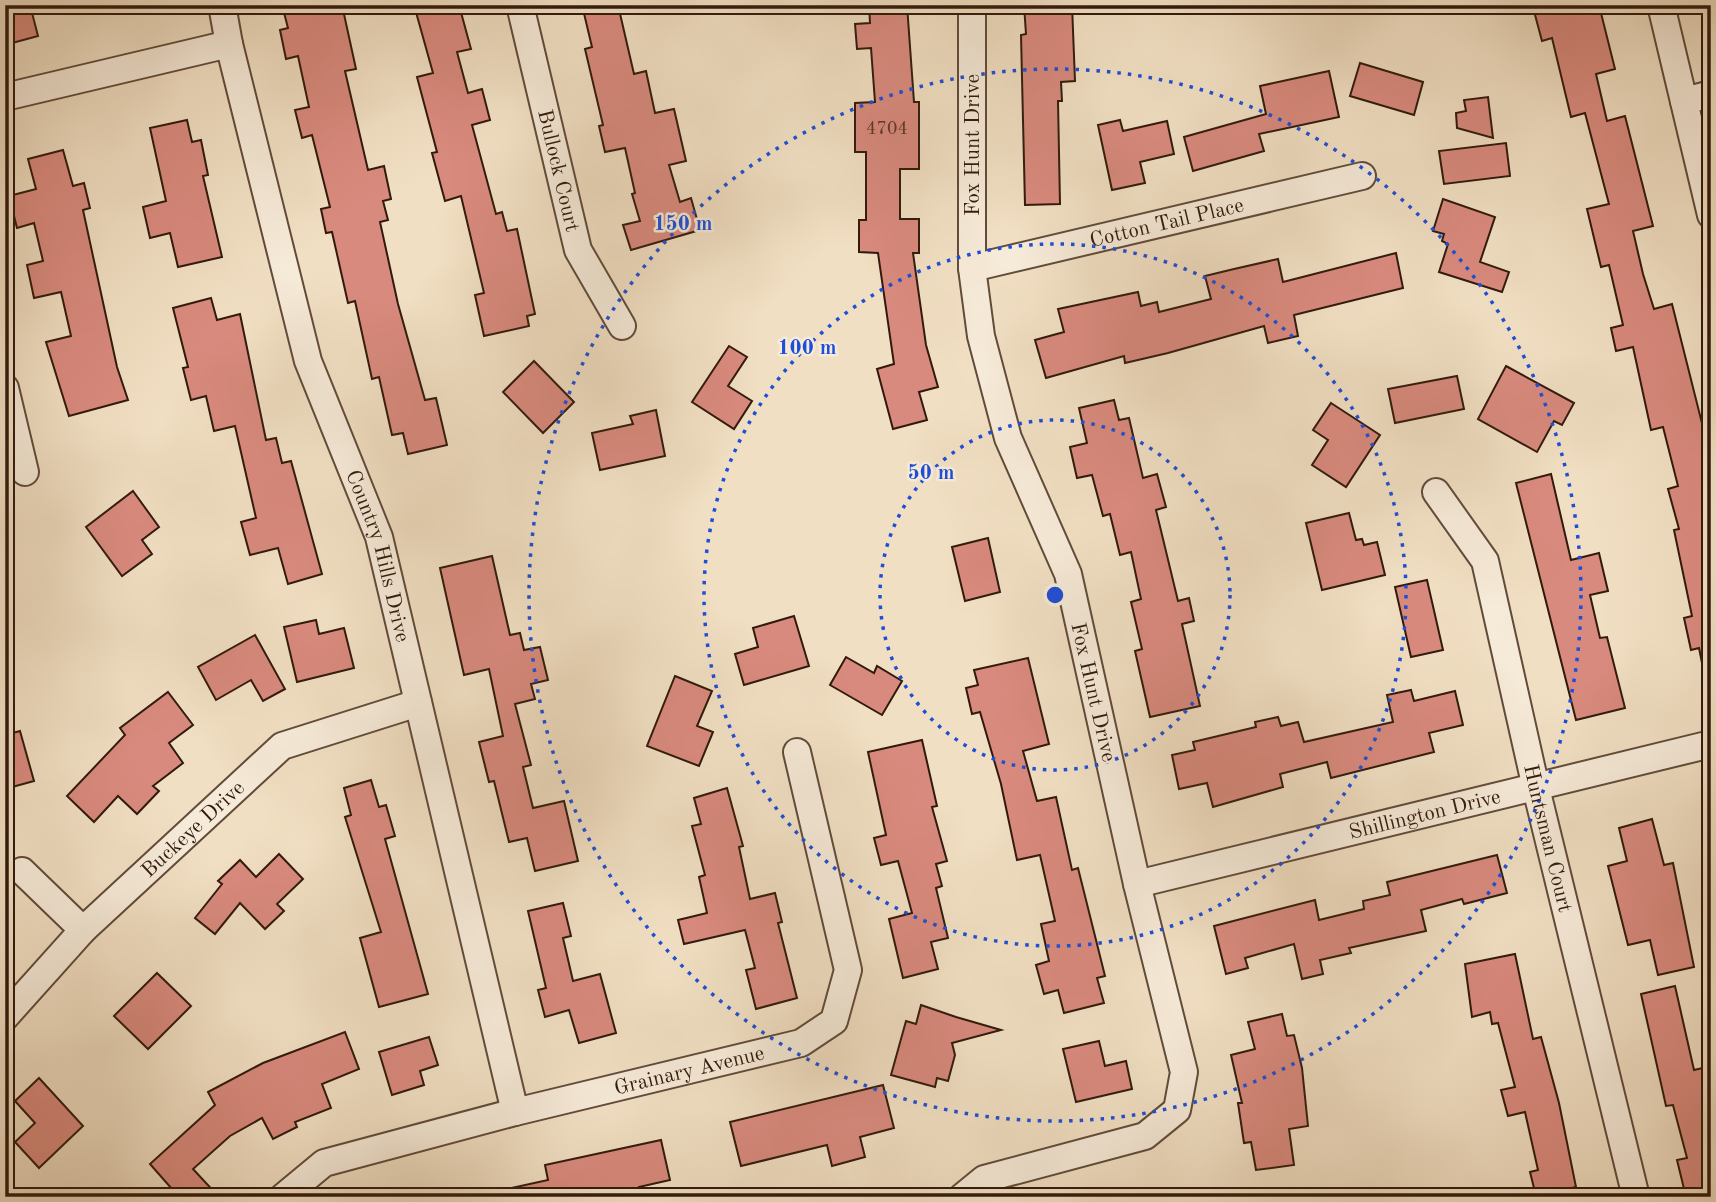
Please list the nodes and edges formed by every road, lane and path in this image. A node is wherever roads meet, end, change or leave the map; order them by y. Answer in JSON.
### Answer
{"nodes":[{"id":1,"x":222,"y":5,"type":"edge"},
{"id":2,"x":520,"y":5,"type":"edge"},
{"id":3,"x":972,"y":5,"type":"edge"},
{"id":4,"x":1661,"y":5,"type":"edge"},
{"id":5,"x":229,"y":44,"type":"junction"},
{"id":6,"x":1711,"y":94,"type":"edge"},
{"id":7,"x":5,"y":97,"type":"edge"},
{"id":8,"x":1684,"y":101,"type":"junction"},
{"id":9,"x":1362,"y":176,"type":"dead end"},
{"id":10,"x":1711,"y":215,"type":"edge"},
{"id":11,"x":972,"y":268,"type":"junction"},
{"id":12,"x":622,"y":326,"type":"dead end"},
{"id":13,"x":5,"y":388,"type":"edge"},
{"id":14,"x":25,"y":472,"type":"dead end"},
{"id":15,"x":1436,"y":492,"type":"dead end"},
{"id":16,"x":418,"y":703,"type":"junction"},
{"id":17,"x":1711,"y":744,"type":"edge"},
{"id":18,"x":797,"y":752,"type":"dead end"},
{"id":19,"x":1536,"y":788,"type":"junction"},
{"id":20,"x":22,"y":871,"type":"dead end"},
{"id":21,"x":1137,"y":884,"type":"junction"},
{"id":22,"x":83,"y":930,"type":"junction"},
{"id":23,"x":5,"y":1017,"type":"edge"},
{"id":24,"x":515,"y":1112,"type":"junction"},
{"id":25,"x":283,"y":1197,"type":"edge"},
{"id":26,"x":962,"y":1197,"type":"edge"},
{"id":27,"x":1636,"y":1197,"type":"edge"}],
"edges":[{"from":1,"to":5,"type":"street","name":"Country Hills Drive"},
{"from":2,"to":12,"type":"street","name":"Bullock Court"},
{"from":3,"to":11,"type":"street","name":"Fox Hunt Drive"},
{"from":4,"to":8,"type":"street"},
{"from":5,"to":7,"type":"street"},
{"from":5,"to":16,"type":"street","name":"Country Hills Drive"},
{"from":6,"to":8,"type":"street"},
{"from":8,"to":10,"type":"street"},
{"from":9,"to":11,"type":"street","name":"Cotton Tail Place"},
{"from":11,"to":21,"type":"street","name":"Fox Hunt Drive"},
{"from":13,"to":14,"type":"street"},
{"from":15,"to":19,"type":"street","name":"Huntsman Court"},
{"from":16,"to":22,"type":"street","name":"Buckeye Drive"},
{"from":16,"to":24,"type":"street","name":"Country Hills Drive"},
{"from":17,"to":19,"type":"street","name":"Shillington Drive"},
{"from":18,"to":24,"type":"street","name":"Grainary Avenue"},
{"from":19,"to":21,"type":"street","name":"Shillington Drive"},
{"from":19,"to":27,"type":"street","name":"Huntsman Court"},
{"from":20,"to":22,"type":"street"},
{"from":21,"to":26,"type":"street","name":"Fox Hunt Drive"},
{"from":22,"to":23,"type":"street","name":"Buckeye Drive"},
{"from":24,"to":25,"type":"street","name":"Grainary Avenue"}]}
